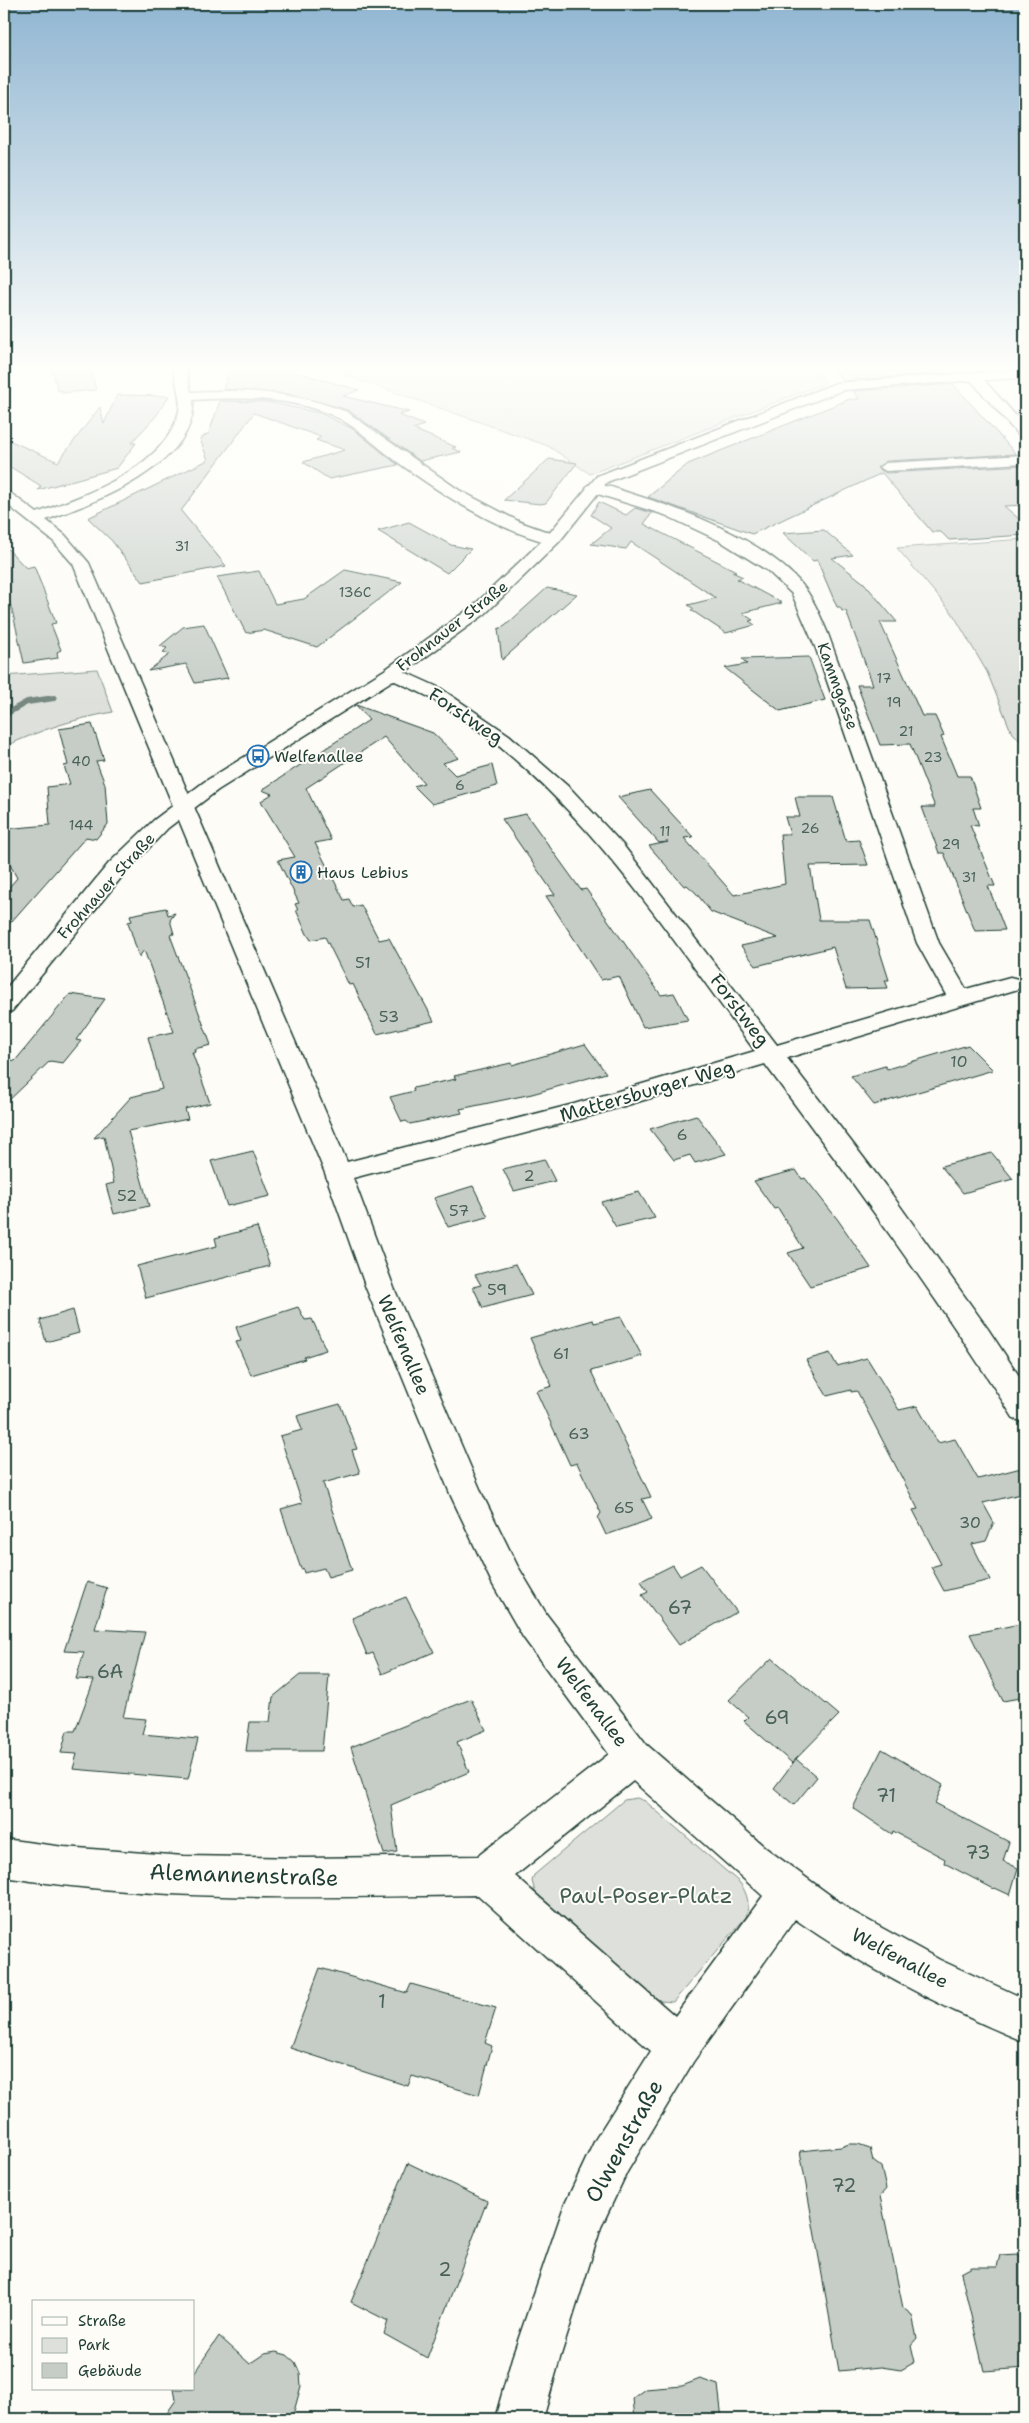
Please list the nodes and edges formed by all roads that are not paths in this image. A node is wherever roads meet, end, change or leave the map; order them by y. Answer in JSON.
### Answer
{"nodes":[{"id":1,"x":122,"y":479,"type":"edge"},
{"id":2,"x":434,"y":479,"type":"edge"},
{"id":3,"x":602,"y":479,"type":"edge"},
{"id":4,"x":592,"y":488,"type":"junction"},
{"id":5,"x":4,"y":495,"type":"edge"},
{"id":6,"x":36,"y":519,"type":"junction"},
{"id":7,"x":553,"y":540,"type":"junction"},
{"id":8,"x":392,"y":673,"type":"junction"},
{"id":9,"x":183,"y":806,"type":"junction"},
{"id":10,"x":1010,"y":984,"type":"dead end"},
{"id":11,"x":958,"y":998,"type":"junction"},
{"id":12,"x":4,"y":1006,"type":"edge"},
{"id":13,"x":773,"y":1054,"type":"junction"},
{"id":14,"x":338,"y":1173,"type":"junction"},
{"id":15,"x":1025,"y":1410,"type":"edge"},
{"id":16,"x":634,"y":1757,"type":"junction"},
{"id":17,"x":4,"y":1858,"type":"edge"},
{"id":18,"x":485,"y":1875,"type":"junction"},
{"id":19,"x":790,"y":1892,"type":"junction"},
{"id":20,"x":1025,"y":2021,"type":"edge"},
{"id":21,"x":678,"y":2047,"type":"junction"},
{"id":22,"x":519,"y":2419,"type":"edge"}],
"edges":[{"from":1,"to":6,"type":"street"},
{"from":2,"to":7,"type":"street"},
{"from":3,"to":4,"type":"street","name":"Frohnauer Straße"},
{"from":4,"to":7,"type":"street","name":"Frohnauer Straße"},
{"from":4,"to":11,"type":"street","name":"Kammgasse"},
{"from":5,"to":6,"type":"street","name":"Welfenallee"},
{"from":6,"to":9,"type":"street","name":"Welfenallee"},
{"from":7,"to":8,"type":"street","name":"Frohnauer Straße"},
{"from":8,"to":9,"type":"street","name":"Frohnauer Straße"},
{"from":8,"to":13,"type":"street","name":"Forstweg"},
{"from":9,"to":12,"type":"street","name":"Frohnauer Straße"},
{"from":9,"to":14,"type":"street","name":"Welfenallee"},
{"from":10,"to":11,"type":"street","name":"Mattersburger Weg"},
{"from":11,"to":13,"type":"street","name":"Mattersburger Weg"},
{"from":13,"to":14,"type":"street","name":"Mattersburger Weg"},
{"from":13,"to":15,"type":"street","name":"Forstweg"},
{"from":14,"to":16,"type":"street","name":"Welfenallee"},
{"from":16,"to":18,"type":"street"},
{"from":16,"to":19,"type":"street","name":"Welfenallee"},
{"from":17,"to":18,"type":"street","name":"Alemannenstraße"},
{"from":18,"to":21,"type":"street"},
{"from":19,"to":20,"type":"street","name":"Welfenallee"},
{"from":19,"to":21,"type":"street","name":"Olwenstraße"},
{"from":21,"to":22,"type":"street","name":"Olwenstraße"}]}
